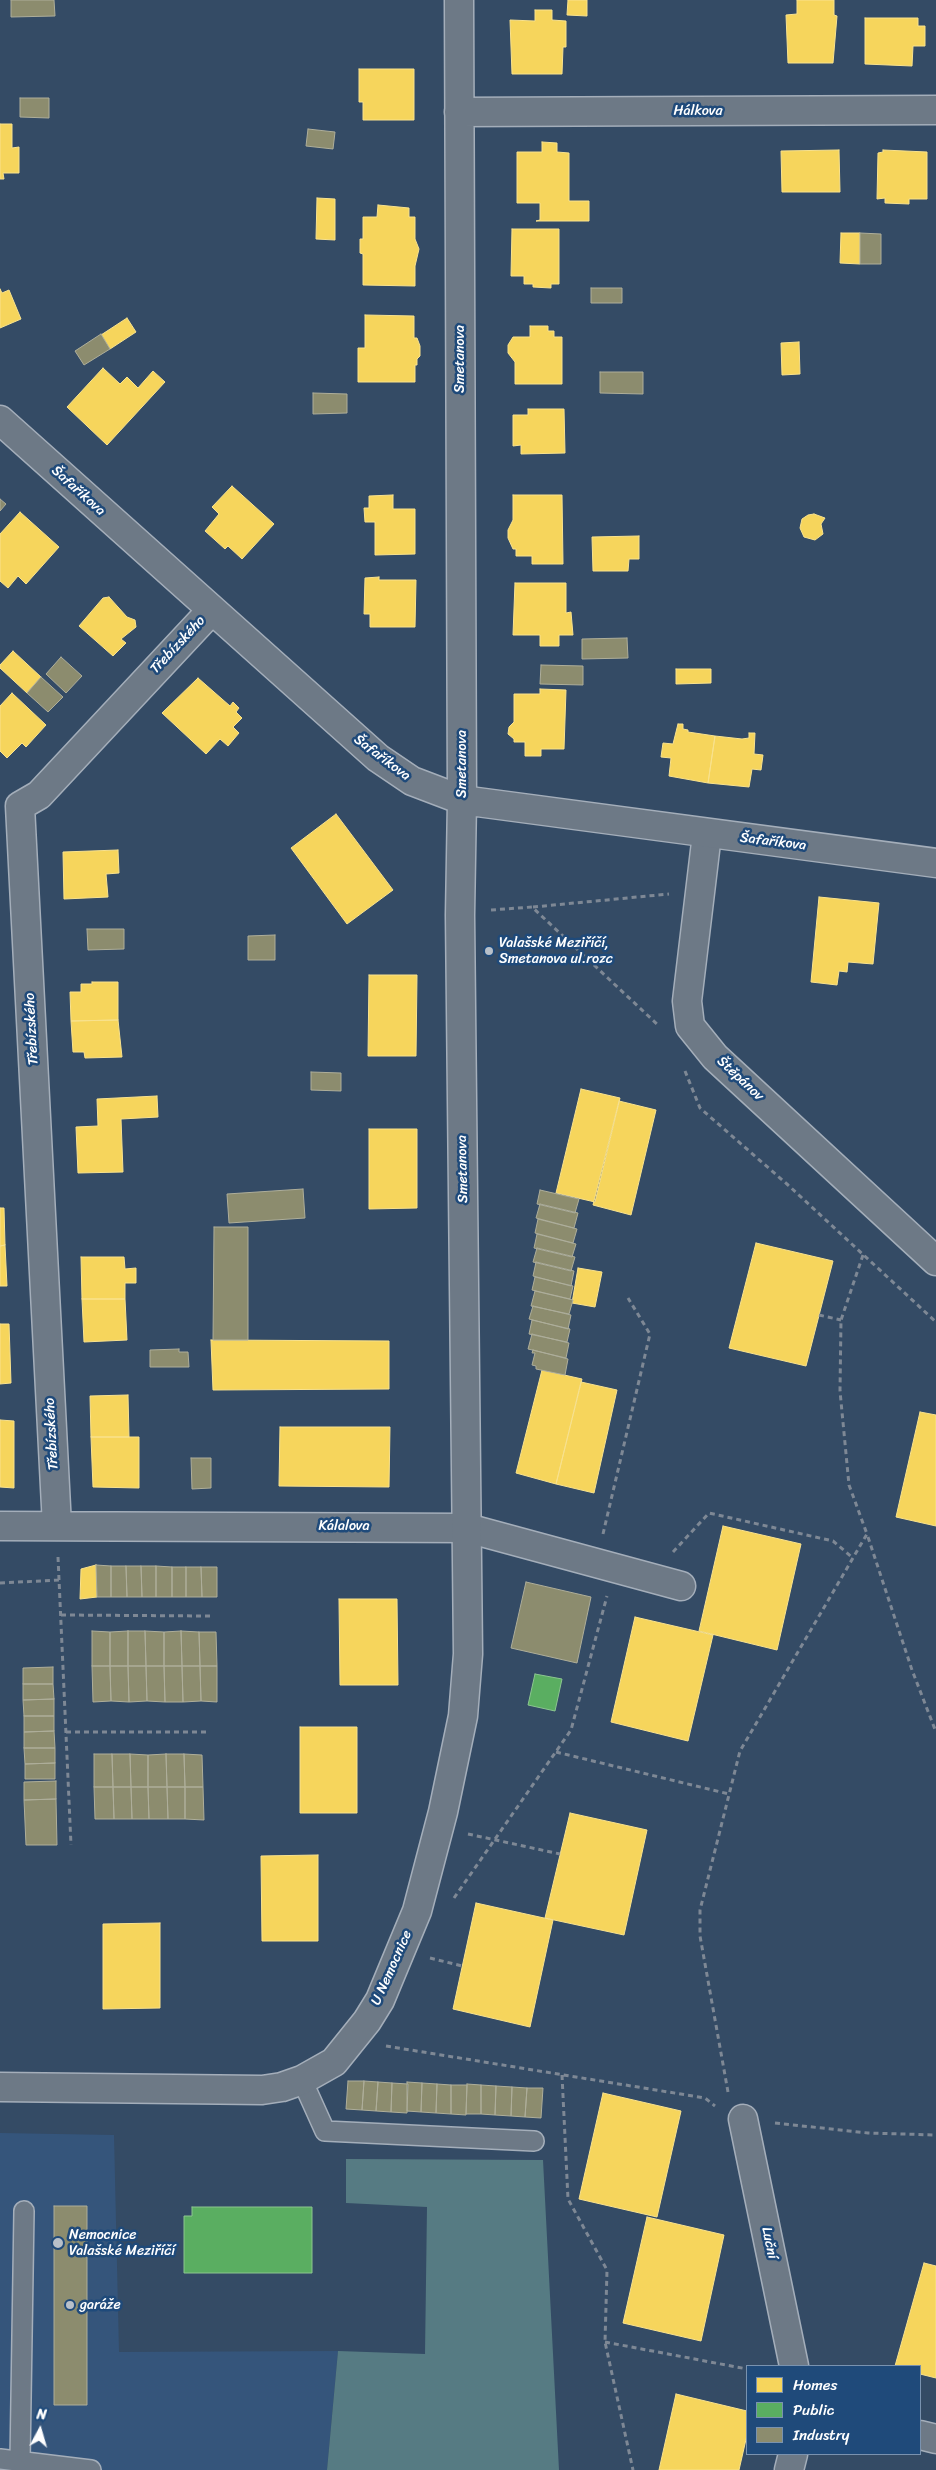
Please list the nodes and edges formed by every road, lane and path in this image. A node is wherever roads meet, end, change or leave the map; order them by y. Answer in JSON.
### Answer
{"nodes":[{"id":1,"x":459,"y":0,"type":"edge"},
{"id":2,"x":936,"y":110,"type":"edge"},
{"id":3,"x":459,"y":112,"type":"junction"},
{"id":4,"x":0,"y":420,"type":"edge"},
{"id":5,"x":210,"y":611,"type":"junction"},
{"id":6,"x":462,"y":800,"type":"junction"},
{"id":7,"x":10,"y":807,"type":"edge"},
{"id":8,"x":707,"y":834,"type":"junction"},
{"id":9,"x":936,"y":863,"type":"edge"},
{"id":10,"x":700,"y":892,"type":"junction"},
{"id":11,"x":532,"y":907,"type":"junction"},
{"id":12,"x":484,"y":910,"type":"dead end"},
{"id":13,"x":663,"y":1029,"type":"dead end"},
{"id":14,"x":684,"y":1069,"type":"dead end"},
{"id":15,"x":863,"y":1255,"type":"junction"},
{"id":16,"x":936,"y":1260,"type":"edge"},
{"id":17,"x":628,"y":1298,"type":"dead end"},
{"id":18,"x":819,"y":1315,"type":"dead end"},
{"id":19,"x":842,"y":1320,"type":"junction"},
{"id":20,"x":936,"y":1322,"type":"edge"},
{"id":21,"x":0,"y":1526,"type":"edge"},
{"id":22,"x":57,"y":1526,"type":"junction"},
{"id":23,"x":467,"y":1528,"type":"junction"},
{"id":24,"x":867,"y":1534,"type":"junction"},
{"id":25,"x":853,"y":1558,"type":"junction"},
{"id":26,"x":605,"y":1566,"type":"junction"},
{"id":27,"x":648,"y":1577,"type":"junction"},
{"id":28,"x":59,"y":1580,"type":"junction"},
{"id":29,"x":0,"y":1582,"type":"edge"},
{"id":30,"x":681,"y":1586,"type":"dead end"},
{"id":31,"x":61,"y":1615,"type":"junction"},
{"id":32,"x":210,"y":1616,"type":"dead end"},
{"id":33,"x":66,"y":1732,"type":"junction"},
{"id":34,"x":210,"y":1732,"type":"dead end"},
{"id":35,"x":936,"y":1732,"type":"edge"},
{"id":36,"x":556,"y":1752,"type":"junction"},
{"id":37,"x":729,"y":1794,"type":"junction"},
{"id":38,"x":438,"y":1828,"type":"junction"},
{"id":39,"x":496,"y":1839,"type":"junction"},
{"id":40,"x":71,"y":1845,"type":"dead end"},
{"id":41,"x":560,"y":1854,"type":"dead end"},
{"id":42,"x":453,"y":1900,"type":"dead end"},
{"id":43,"x":562,"y":2074,"type":"dead end"},
{"id":44,"x":302,"y":2080,"type":"junction"},
{"id":45,"x":0,"y":2087,"type":"edge"},
{"id":46,"x":743,"y":2119,"type":"junction"},
{"id":47,"x":936,"y":2135,"type":"edge"},
{"id":48,"x":534,"y":2141,"type":"dead end"},
{"id":49,"x":24,"y":2211,"type":"dead end"},
{"id":50,"x":605,"y":2342,"type":"junction"},
{"id":51,"x":794,"y":2365,"type":"edge"},
{"id":52,"x":746,"y":2369,"type":"edge"},
{"id":53,"x":921,"y":2435,"type":"edge"},
{"id":54,"x":936,"y":2439,"type":"edge"},
{"id":55,"x":793,"y":2455,"type":"edge"},
{"id":56,"x":0,"y":2458,"type":"edge"},
{"id":57,"x":20,"y":2461,"type":"junction"},
{"id":58,"x":92,"y":2470,"type":"edge"},
{"id":59,"x":633,"y":2470,"type":"edge"},
{"id":60,"x":789,"y":2470,"type":"edge"}],
"edges":[{"from":1,"to":3,"type":"street","name":"Smetanova"},
{"from":2,"to":3,"type":"street","name":"Hálkova"},
{"from":3,"to":6,"type":"street","name":"Smetanova"},
{"from":4,"to":5,"type":"street","name":"Šafaříkova"},
{"from":5,"to":6,"type":"street","name":"Šafaříkova"},
{"from":5,"to":7,"type":"street","name":"Třebízského"},
{"from":6,"to":8,"type":"street","name":"Šafaříkova"},
{"from":6,"to":23,"type":"street","name":"Smetanova"},
{"from":7,"to":22,"type":"street","name":"Třebízského"},
{"from":8,"to":9,"type":"street","name":"Šafaříkova"},
{"from":8,"to":10,"type":"street","name":"Štěpánov"},
{"from":10,"to":11,"type":"path"},
{"from":10,"to":16,"type":"street","name":"Štěpánov"},
{"from":11,"to":12,"type":"path"},
{"from":11,"to":13,"type":"path"},
{"from":14,"to":15,"type":"path"},
{"from":15,"to":19,"type":"path"},
{"from":15,"to":20,"type":"path"},
{"from":17,"to":26,"type":"path"},
{"from":18,"to":19,"type":"path"},
{"from":19,"to":24,"type":"path"},
{"from":21,"to":22,"type":"street","name":"Kálalova"},
{"from":22,"to":23,"type":"street","name":"Kálalova"},
{"from":22,"to":28,"type":"path"},
{"from":23,"to":26,"type":"street","name":"Kálalova"},
{"from":23,"to":38,"type":"street","name":"U Nemocnice"},
{"from":24,"to":25,"type":"path"},
{"from":24,"to":35,"type":"path"},
{"from":25,"to":27,"type":"path"},
{"from":25,"to":37,"type":"path"},
{"from":26,"to":27,"type":"street","name":"Kálalova"},
{"from":26,"to":36,"type":"path"},
{"from":27,"to":30,"type":"street","name":"Kálalova"},
{"from":28,"to":29,"type":"path"},
{"from":28,"to":31,"type":"path"},
{"from":31,"to":32,"type":"path"},
{"from":31,"to":33,"type":"path"},
{"from":33,"to":34,"type":"path"},
{"from":33,"to":40,"type":"path"},
{"from":36,"to":37,"type":"path"},
{"from":36,"to":39,"type":"path"},
{"from":37,"to":46,"type":"path"},
{"from":38,"to":39,"type":"path"},
{"from":38,"to":44,"type":"street","name":"U Nemocnice"},
{"from":39,"to":41,"type":"path"},
{"from":39,"to":42,"type":"path"},
{"from":43,"to":50,"type":"path"},
{"from":44,"to":45,"type":"street","name":"U Nemocnice"},
{"from":44,"to":48,"type":"lane"},
{"from":46,"to":47,"type":"path"},
{"from":46,"to":51,"type":"street","name":"Luční"},
{"from":49,"to":57,"type":"lane"},
{"from":50,"to":52,"type":"path"},
{"from":50,"to":59,"type":"path"},
{"from":53,"to":54,"type":"street"},
{"from":55,"to":60,"type":"street"},
{"from":56,"to":57,"type":"lane"},
{"from":57,"to":58,"type":"lane"}]}
